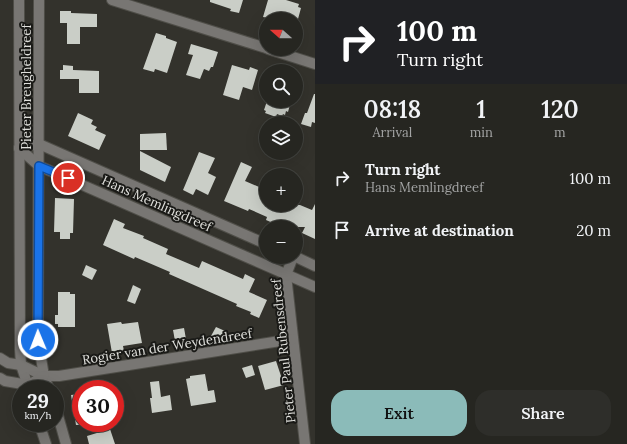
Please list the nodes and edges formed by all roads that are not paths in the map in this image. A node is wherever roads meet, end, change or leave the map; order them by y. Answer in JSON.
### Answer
{"nodes":[{"id":1,"x":19,"y":0,"type":"edge"},
{"id":2,"x":39,"y":0,"type":"edge"},
{"id":3,"x":112,"y":0,"type":"edge"},
{"id":4,"x":259,"y":46,"type":"edge"},
{"id":5,"x":289,"y":56,"type":"edge"},
{"id":6,"x":315,"y":64,"type":"edge"},
{"id":7,"x":39,"y":144,"type":"junction"},
{"id":8,"x":19,"y":148,"type":"junction"},
{"id":9,"x":39,"y":166,"type":"junction"},
{"id":10,"x":259,"y":241,"type":"edge"},
{"id":11,"x":303,"y":261,"type":"edge"},
{"id":12,"x":291,"y":264,"type":"edge"},
{"id":13,"x":315,"y":266,"type":"edge"},
{"id":14,"x":286,"y":275,"type":"junction"},
{"id":15,"x":315,"y":288,"type":"edge"},
{"id":16,"x":293,"y":339,"type":"junction"},
{"id":17,"x":0,"y":358,"type":"edge"},
{"id":18,"x":21,"y":365,"type":"junction"},
{"id":19,"x":44,"y":376,"type":"junction"},
{"id":20,"x":0,"y":378,"type":"edge"},
{"id":21,"x":26,"y":380,"type":"edge"},
{"id":22,"x":38,"y":380,"type":"edge"},
{"id":23,"x":46,"y":380,"type":"edge"},
{"id":24,"x":12,"y":383,"type":"edge"},
{"id":25,"x":42,"y":432,"type":"edge"},
{"id":26,"x":63,"y":432,"type":"edge"},
{"id":27,"x":46,"y":444,"type":"edge"},
{"id":28,"x":66,"y":444,"type":"edge"},
{"id":29,"x":305,"y":444,"type":"edge"}],
"edges":[{"from":1,"to":8,"type":"street","name":"Pieter Breugheldreef"},
{"from":2,"to":7,"type":"street","name":"Pieter Breugheldreef"},
{"from":3,"to":4,"type":"street"},
{"from":5,"to":6,"type":"street"},
{"from":7,"to":8,"type":"street"},
{"from":7,"to":9,"type":"street","name":"Pieter Breugheldreef"},
{"from":7,"to":10,"type":"street","name":"Hans Memlingdreef"},
{"from":8,"to":9,"type":"street","name":"Hans Memlingdreef"},
{"from":8,"to":18,"type":"street","name":"Pieter Breugheldreef"},
{"from":9,"to":14,"type":"street","name":"Hans Memlingdreef"},
{"from":9,"to":19,"type":"street","name":"Pieter Breugheldreef"},
{"from":11,"to":13,"type":"street"},
{"from":12,"to":14,"type":"street","name":"Pieter Paul Rubensdreef"},
{"from":14,"to":15,"type":"street","name":"Hans Memlingdreef"},
{"from":14,"to":16,"type":"street","name":"Pieter Paul Rubensdreef"},
{"from":16,"to":19,"type":"street","name":"Rogier van der Weydendreef"},
{"from":16,"to":29,"type":"street","name":"Pieter Paul Rubensdreef"},
{"from":17,"to":18,"type":"street","name":"Rogier van der Weydendreef"},
{"from":18,"to":19,"type":"street","name":"Rogier van der Weydendreef"},
{"from":18,"to":21,"type":"street","name":"Pieter Breugheldreef"},
{"from":19,"to":22,"type":"street","name":"Rogier van der Weydendreef"},
{"from":19,"to":23,"type":"street","name":"Pieter Breugheldreef"},
{"from":20,"to":24,"type":"street"},
{"from":25,"to":27,"type":"street"},
{"from":26,"to":28,"type":"street"}]}
